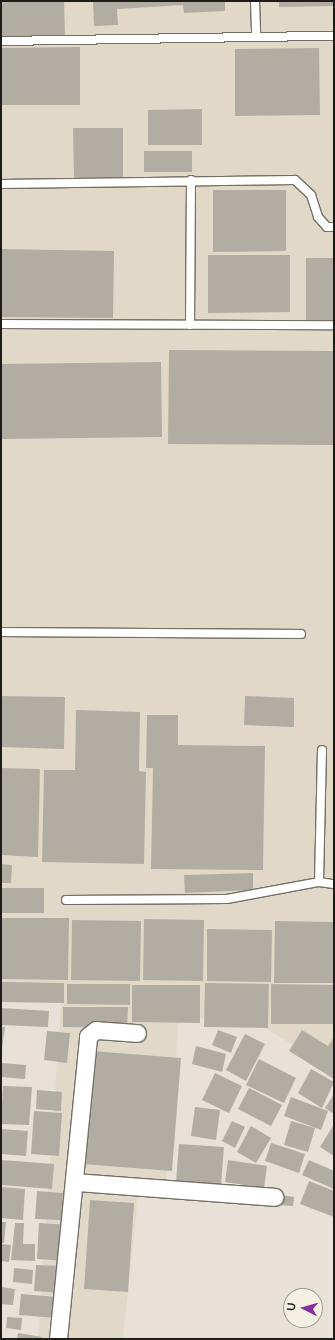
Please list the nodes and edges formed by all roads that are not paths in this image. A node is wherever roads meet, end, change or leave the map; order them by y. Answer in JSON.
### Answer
{"nodes":[{"id":1,"x":256,"y":1,"type":"edge"},
{"id":2,"x":334,"y":36,"type":"edge"},
{"id":3,"x":256,"y":37,"type":"junction"},
{"id":4,"x":1,"y":41,"type":"edge"},
{"id":5,"x":191,"y":180,"type":"junction"},
{"id":6,"x":1,"y":184,"type":"edge"},
{"id":7,"x":334,"y":227,"type":"edge"},
{"id":8,"x":1,"y":324,"type":"edge"},
{"id":9,"x":190,"y":325,"type":"junction"},
{"id":10,"x":334,"y":325,"type":"edge"},
{"id":11,"x":1,"y":632,"type":"edge"},
{"id":12,"x":301,"y":634,"type":"dead end"},
{"id":13,"x":322,"y":750,"type":"dead end"},
{"id":14,"x":318,"y":882,"type":"junction"},
{"id":15,"x":334,"y":884,"type":"edge"},
{"id":16,"x":66,"y":900,"type":"dead end"},
{"id":17,"x":137,"y":1033,"type":"dead end"},
{"id":18,"x":76,"y":1182,"type":"junction"},
{"id":19,"x":274,"y":1198,"type":"dead end"},
{"id":20,"x":58,"y":1339,"type":"edge"}],
"edges":[{"from":1,"to":3,"type":"lane"},
{"from":2,"to":3,"type":"lane"},
{"from":3,"to":4,"type":"lane"},
{"from":5,"to":6,"type":"lane"},
{"from":5,"to":7,"type":"lane"},
{"from":5,"to":9,"type":"lane"},
{"from":8,"to":9,"type":"lane"},
{"from":9,"to":10,"type":"lane"},
{"from":11,"to":12,"type":"lane"},
{"from":13,"to":14,"type":"lane"},
{"from":14,"to":15,"type":"lane"},
{"from":14,"to":16,"type":"lane"},
{"from":17,"to":18,"type":"street"},
{"from":18,"to":19,"type":"street"},
{"from":18,"to":20,"type":"street"}]}
